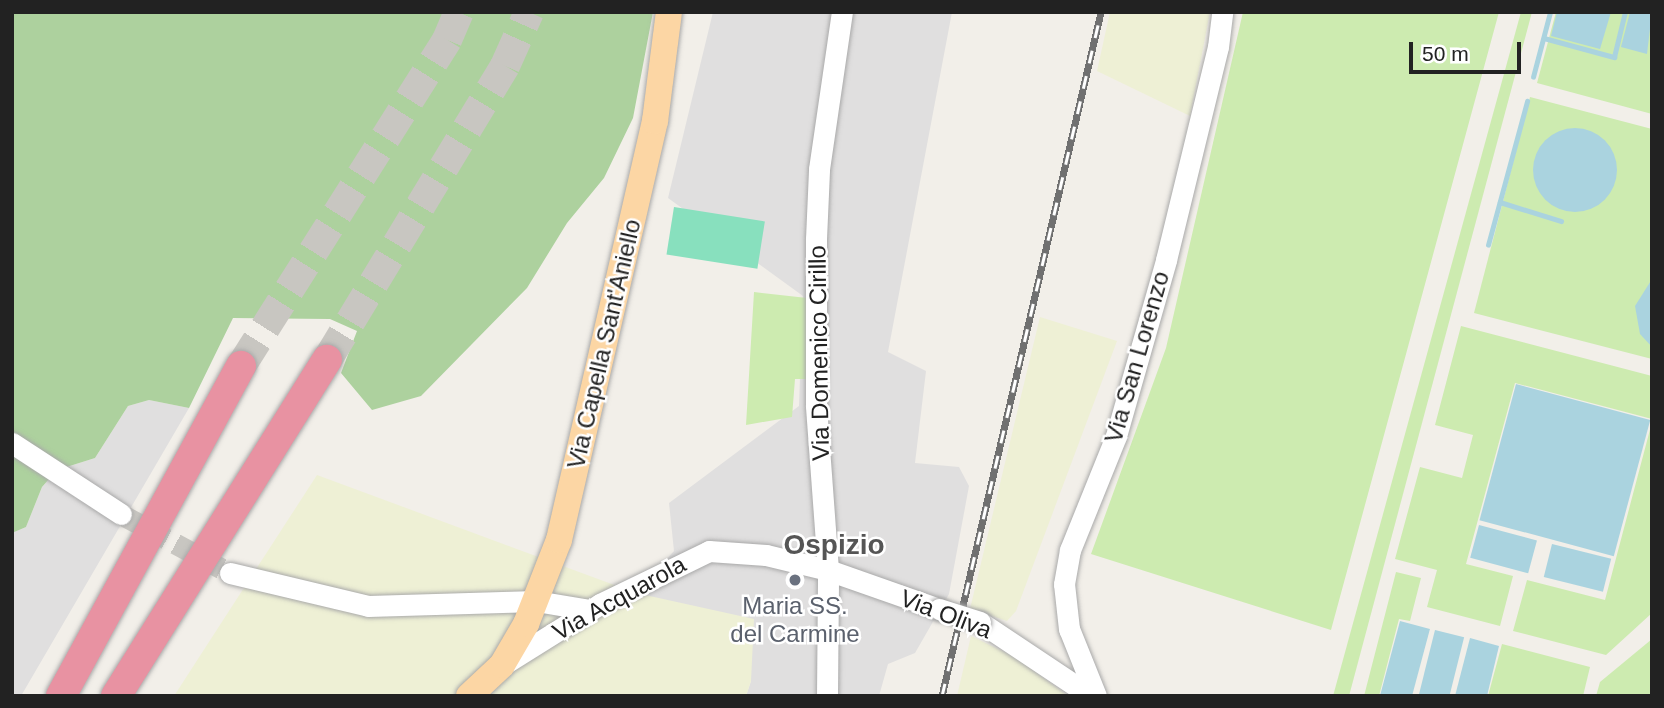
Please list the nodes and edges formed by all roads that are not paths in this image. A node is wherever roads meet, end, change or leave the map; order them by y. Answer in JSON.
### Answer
{"nodes":[{"id":1,"x":669,"y":12,"type":"edge"},
{"id":2,"x":842,"y":12,"type":"edge"},
{"id":3,"x":1222,"y":12,"type":"edge"},
{"id":4,"x":327,"y":360,"type":"tunnel mouth"},
{"id":5,"x":240,"y":366,"type":"tunnel mouth"},
{"id":6,"x":12,"y":443,"type":"edge"},
{"id":7,"x":121,"y":513,"type":"tunnel mouth"},
{"id":8,"x":828,"y":570,"type":"junction"},
{"id":9,"x":230,"y":573,"type":"tunnel mouth"},
{"id":10,"x":536,"y":601,"type":"junction"},
{"id":11,"x":590,"y":610,"type":"junction"},
{"id":12,"x":502,"y":665,"type":"junction"},
{"id":13,"x":61,"y":696,"type":"edge"},
{"id":14,"x":116,"y":696,"type":"edge"},
{"id":15,"x":469,"y":696,"type":"edge"},
{"id":16,"x":827,"y":696,"type":"edge"},
{"id":17,"x":1094,"y":696,"type":"edge"}],
"edges":[{"from":1,"to":10,"type":"main road","name":"Via Capella Sant'Aniello"},
{"from":2,"to":8,"type":"street","name":"Via Domenico Cirillo"},
{"from":3,"to":17,"type":"street","name":"Via San Lorenzo"},
{"from":4,"to":14,"type":"highway"},
{"from":5,"to":13,"type":"highway"},
{"from":6,"to":7,"type":"street"},
{"from":8,"to":11,"type":"street","name":"Via Acquarola"},
{"from":8,"to":16,"type":"street","name":"Via Domenico Cirillo"},
{"from":8,"to":17,"type":"street","name":"Via Oliva","bridge":true},
{"from":9,"to":10,"type":"street"},
{"from":10,"to":11,"type":"street"},
{"from":10,"to":12,"type":"main road","name":"Via Capella Sant'Aniello"},
{"from":11,"to":12,"type":"street","name":"Via Acquarola"},
{"from":12,"to":15,"type":"main road","name":"Via Acquarola"}]}
